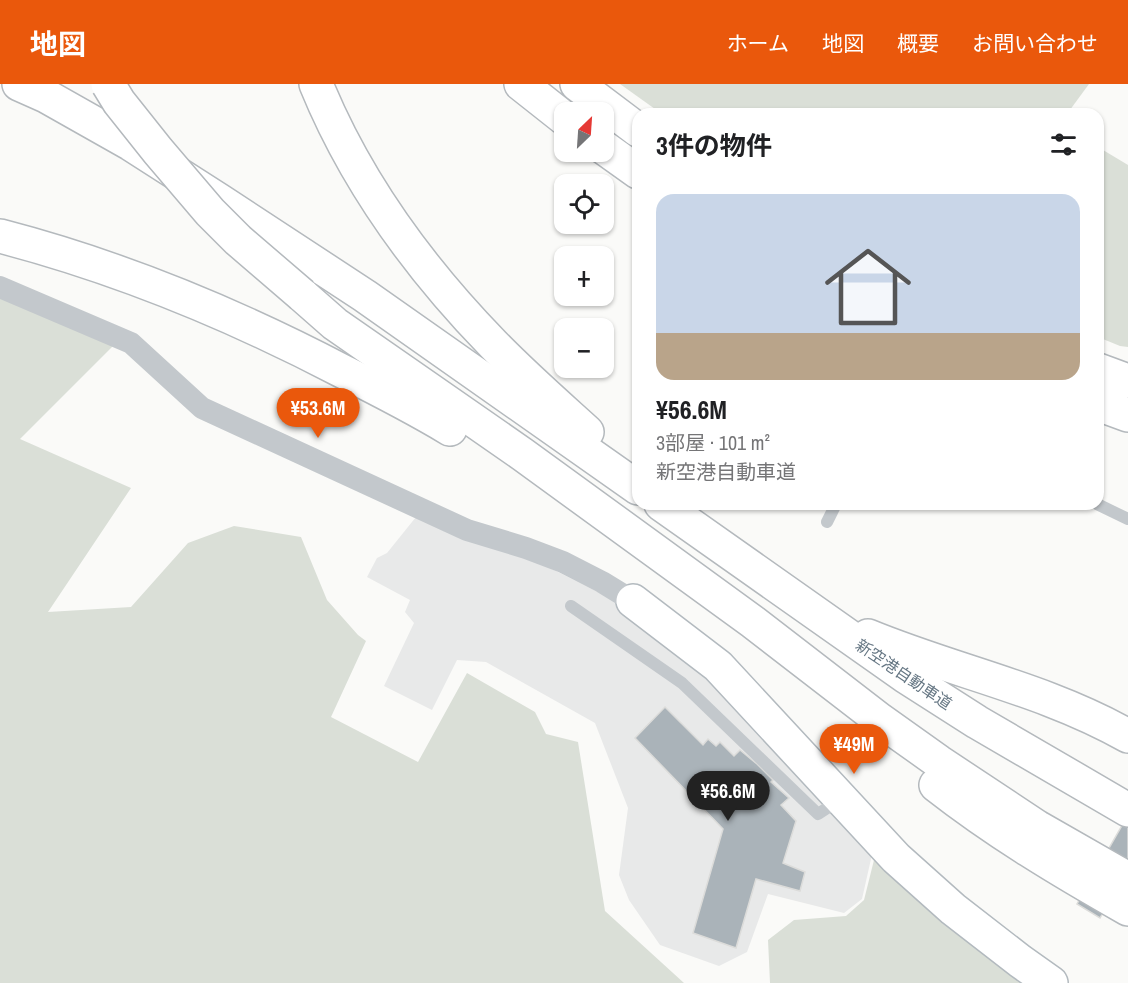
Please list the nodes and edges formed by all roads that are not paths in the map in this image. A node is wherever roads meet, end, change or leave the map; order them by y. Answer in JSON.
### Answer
{"nodes":[{"id":1,"x":19,"y":84,"type":"edge"},
{"id":2,"x":108,"y":84,"type":"edge"},
{"id":3,"x":316,"y":84,"type":"edge"},
{"id":4,"x":521,"y":84,"type":"edge"},
{"id":5,"x":577,"y":84,"type":"edge"},
{"id":6,"x":554,"y":110,"type":"edge"},
{"id":7,"x":632,"y":125,"type":"edge"},
{"id":8,"x":614,"y":155,"type":"edge"},
{"id":9,"x":632,"y":168,"type":"edge"},
{"id":10,"x":0,"y":236,"type":"edge"},
{"id":11,"x":0,"y":287,"type":"edge"},
{"id":12,"x":1104,"y":372,"type":"edge"},
{"id":13,"x":1128,"y":381,"type":"edge"},
{"id":14,"x":1104,"y":406,"type":"edge"},
{"id":15,"x":1128,"y":415,"type":"edge"},
{"id":16,"x":632,"y":473,"type":"edge"},
{"id":17,"x":632,"y":484,"type":"edge"},
{"id":18,"x":1104,"y":508,"type":"edge"},
{"id":19,"x":833,"y":510,"type":"edge"},
{"id":20,"x":678,"y":513,"type":"edge"},
{"id":21,"x":1128,"y":519,"type":"edge"},
{"id":22,"x":827,"y":522,"type":"dead end"},
{"id":23,"x":694,"y":580,"type":"junction"},
{"id":24,"x":782,"y":591,"type":"junction"},
{"id":25,"x":633,"y":601,"type":"joint"},
{"id":26,"x":571,"y":606,"type":"dead end"},
{"id":27,"x":804,"y":662,"type":"junction"},
{"id":28,"x":1128,"y":736,"type":"edge"},
{"id":29,"x":842,"y":798,"type":"junction"},
{"id":30,"x":1128,"y":810,"type":"edge"},
{"id":31,"x":1128,"y":879,"type":"edge"},
{"id":32,"x":1128,"y":909,"type":"edge"},
{"id":33,"x":1051,"y":983,"type":"edge"}],
"edges":[{"from":1,"to":17,"type":"main road"},
{"from":2,"to":23,"type":"main road","bridge":true},
{"from":3,"to":16,"type":"main road"},
{"from":4,"to":6,"type":"main road"},
{"from":5,"to":7,"type":"main road"},
{"from":8,"to":9,"type":"main road"},
{"from":10,"to":23,"type":"main road"},
{"from":11,"to":25,"type":"street"},
{"from":12,"to":13,"type":"main road"},
{"from":14,"to":15,"type":"main road"},
{"from":18,"to":21,"type":"lane"},
{"from":19,"to":22,"type":"lane"},
{"from":20,"to":24,"type":"main road","name":"新空港自動車道"},
{"from":23,"to":27,"type":"main road"},
{"from":24,"to":28,"type":"main road"},
{"from":24,"to":30,"type":"main road","name":"新空港自動車道"},
{"from":25,"to":29,"type":"main road"},
{"from":26,"to":29,"type":"lane"},
{"from":27,"to":31,"type":"main road"},
{"from":27,"to":32,"type":"main road"},
{"from":29,"to":33,"type":"main road"}]}
